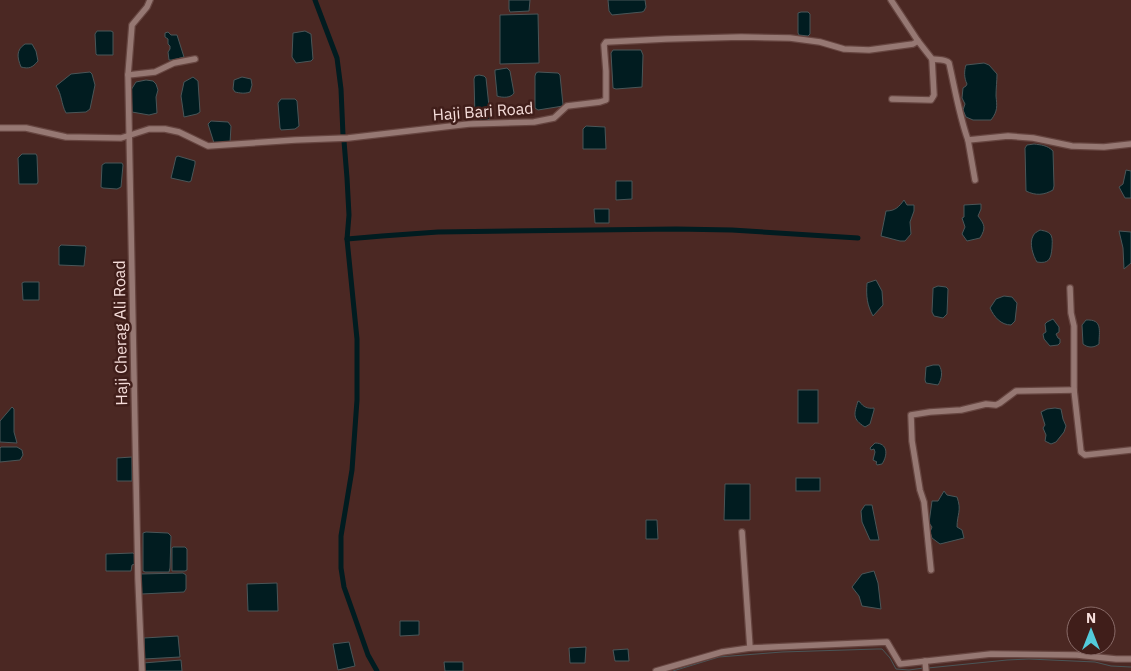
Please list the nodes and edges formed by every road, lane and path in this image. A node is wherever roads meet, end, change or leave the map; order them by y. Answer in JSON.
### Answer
{"nodes":[{"id":1,"x":150,"y":0,"type":"edge"},
{"id":2,"x":892,"y":0,"type":"edge"},
{"id":3,"x":918,"y":41,"type":"junction"},
{"id":4,"x":195,"y":59,"type":"dead end"},
{"id":5,"x":932,"y":59,"type":"junction"},
{"id":6,"x":128,"y":75,"type":"junction"},
{"id":7,"x":892,"y":99,"type":"dead end"},
{"id":8,"x":0,"y":128,"type":"edge"},
{"id":9,"x":130,"y":135,"type":"junction"},
{"id":10,"x":968,"y":140,"type":"junction"},
{"id":11,"x":1131,"y":144,"type":"edge"},
{"id":12,"x":976,"y":180,"type":"dead end"},
{"id":13,"x":1070,"y":288,"type":"dead end"},
{"id":14,"x":1074,"y":390,"type":"junction"},
{"id":15,"x":1131,"y":450,"type":"edge"},
{"id":16,"x":742,"y":532,"type":"dead end"},
{"id":17,"x":931,"y":570,"type":"dead end"},
{"id":18,"x":750,"y":648,"type":"junction"},
{"id":19,"x":1131,"y":659,"type":"edge"},
{"id":20,"x":925,"y":666,"type":"edge"},
{"id":21,"x":142,"y":671,"type":"edge"},
{"id":22,"x":656,"y":671,"type":"edge"}],
"edges":[{"from":1,"to":6,"type":"street","name":"Haji Cherag Ali Road"},
{"from":2,"to":3,"type":"street"},
{"from":3,"to":5,"type":"street"},
{"from":3,"to":9,"type":"street","name":"Haji Bari Road"},
{"from":4,"to":6,"type":"street"},
{"from":5,"to":7,"type":"street"},
{"from":5,"to":10,"type":"street"},
{"from":6,"to":9,"type":"street","name":"Haji Cherag Ali Road"},
{"from":8,"to":9,"type":"street","name":"Haji Bari Road"},
{"from":9,"to":21,"type":"street","name":"Haji Cherag Ali Road"},
{"from":10,"to":11,"type":"street"},
{"from":10,"to":12,"type":"street"},
{"from":13,"to":14,"type":"street"},
{"from":14,"to":15,"type":"street"},
{"from":14,"to":17,"type":"street"},
{"from":16,"to":18,"type":"street"},
{"from":18,"to":20,"type":"street"},
{"from":18,"to":22,"type":"street"},
{"from":19,"to":20,"type":"street"}]}
